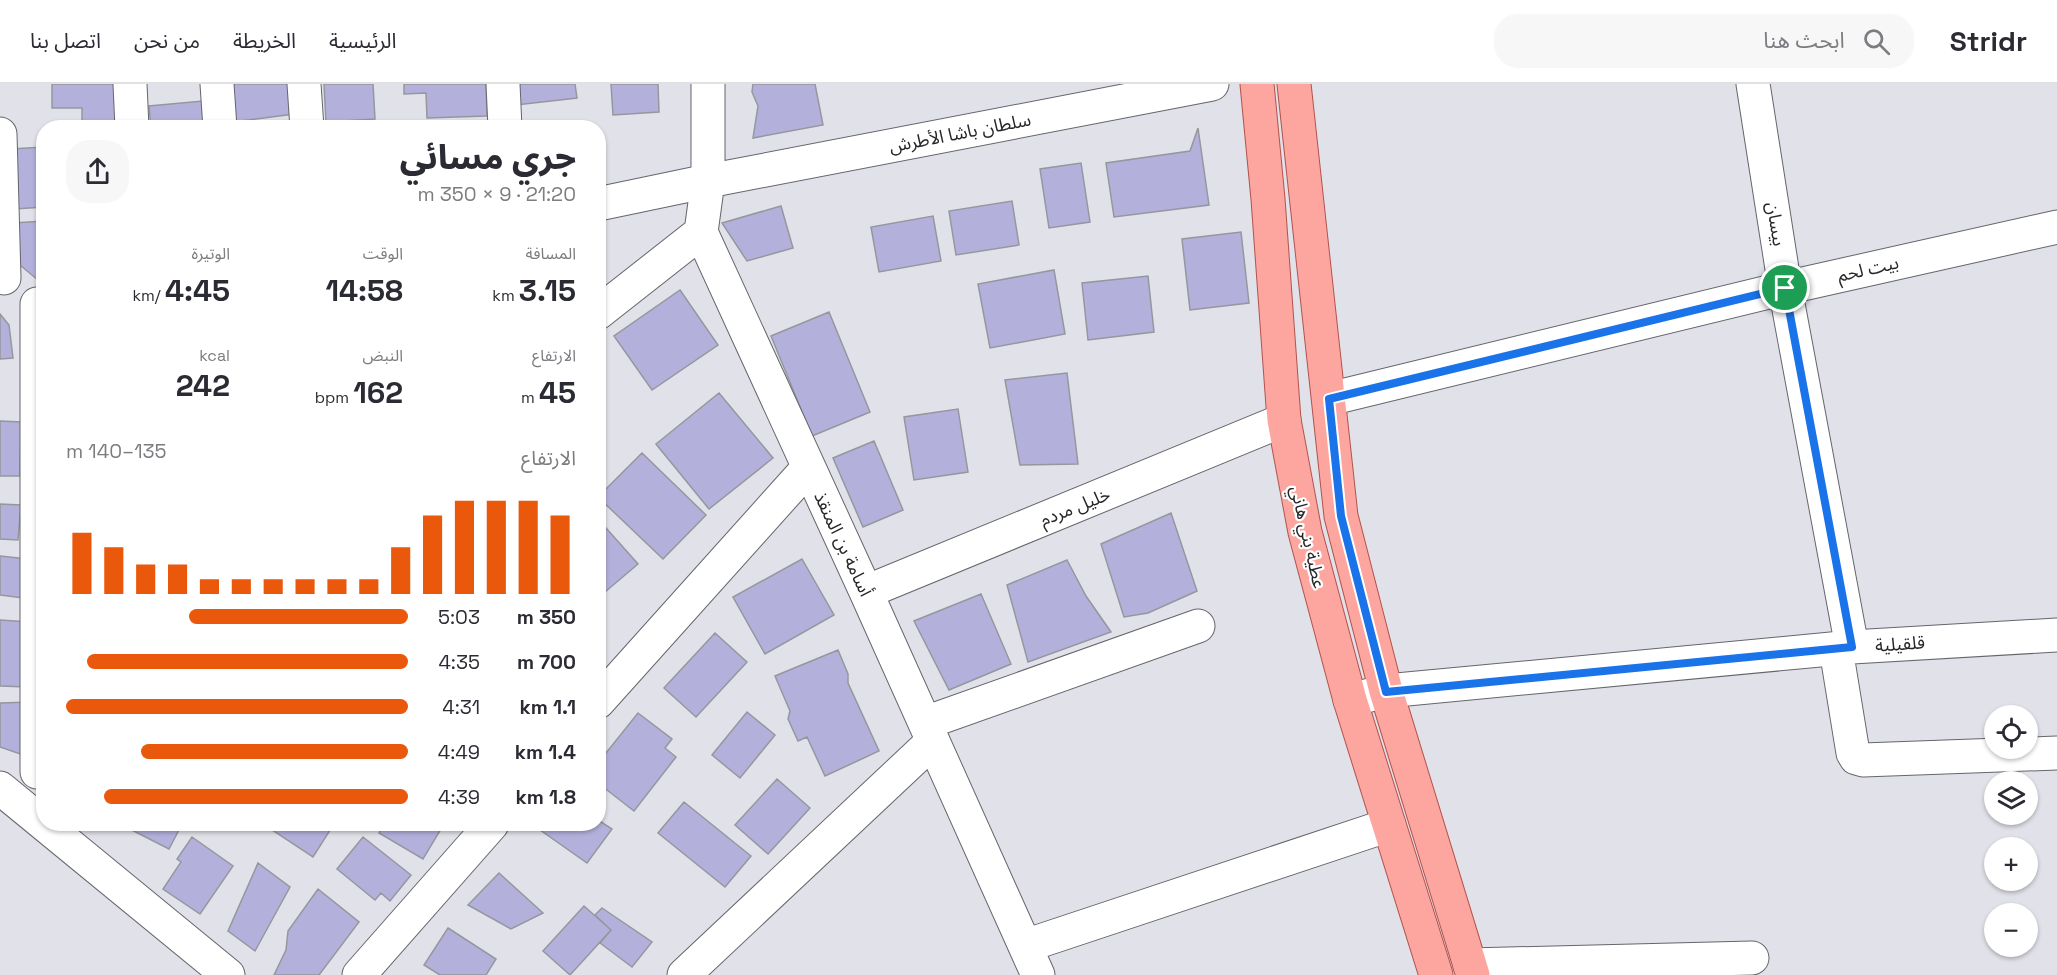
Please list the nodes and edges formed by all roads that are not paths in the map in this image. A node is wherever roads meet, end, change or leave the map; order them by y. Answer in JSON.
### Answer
{"nodes":[{"id":1,"x":130,"y":84,"type":"edge"},
{"id":2,"x":217,"y":84,"type":"edge"},
{"id":3,"x":304,"y":84,"type":"edge"},
{"id":4,"x":503,"y":84,"type":"edge"},
{"id":5,"x":708,"y":84,"type":"edge"},
{"id":6,"x":1212,"y":84,"type":"edge"},
{"id":7,"x":1257,"y":84,"type":"edge"},
{"id":8,"x":1294,"y":84,"type":"edge"},
{"id":9,"x":1753,"y":84,"type":"edge"},
{"id":10,"x":132,"y":120,"type":"edge"},
{"id":11,"x":219,"y":120,"type":"edge"},
{"id":12,"x":306,"y":120,"type":"edge"},
{"id":13,"x":505,"y":120,"type":"edge"},
{"id":14,"x":0,"y":134,"type":"edge"},
{"id":15,"x":708,"y":181,"type":"junction"},
{"id":16,"x":606,"y":202,"type":"edge"},
{"id":17,"x":2057,"y":227,"type":"edge"},
{"id":18,"x":701,"y":232,"type":"junction"},
{"id":19,"x":2,"y":276,"type":"edge"},
{"id":20,"x":1785,"y":288,"type":"junction"},
{"id":21,"x":36,"y":303,"type":"edge"},
{"id":22,"x":606,"y":307,"type":"edge"},
{"id":23,"x":1329,"y":399,"type":"junction"},
{"id":24,"x":1284,"y":420,"type":"junction"},
{"id":25,"x":808,"y":468,"type":"junction"},
{"id":26,"x":866,"y":592,"type":"junction"},
{"id":27,"x":1198,"y":626,"type":"dead end"},
{"id":28,"x":2057,"y":635,"type":"edge"},
{"id":29,"x":1844,"y":648,"type":"junction"},
{"id":30,"x":1386,"y":692,"type":"junction"},
{"id":31,"x":606,"y":693,"type":"edge"},
{"id":32,"x":1350,"y":700,"type":"junction"},
{"id":33,"x":929,"y":732,"type":"junction"},
{"id":34,"x":2057,"y":753,"type":"edge"},
{"id":35,"x":36,"y":772,"type":"edge"},
{"id":36,"x":3,"y":797,"type":"edge"},
{"id":37,"x":36,"y":823,"type":"edge"},
{"id":38,"x":1389,"y":825,"type":"junction"},
{"id":39,"x":46,"y":831,"type":"edge"},
{"id":40,"x":486,"y":831,"type":"edge"},
{"id":41,"x":1752,"y":958,"type":"dead end"},
{"id":42,"x":1032,"y":961,"type":"edge"},
{"id":43,"x":1472,"y":970,"type":"edge"},
{"id":44,"x":228,"y":975,"type":"edge"},
{"id":45,"x":359,"y":975,"type":"edge"},
{"id":46,"x":684,"y":975,"type":"edge"},
{"id":47,"x":1436,"y":975,"type":"edge"}],
"edges":[{"from":1,"to":10,"type":"street"},
{"from":2,"to":11,"type":"street"},
{"from":3,"to":12,"type":"street"},
{"from":4,"to":13,"type":"street"},
{"from":5,"to":15,"type":"street"},
{"from":6,"to":15,"type":"street","name":"سلطان باشا الأطرش"},
{"from":7,"to":24,"type":"main road","name":"عطية بني هاني"},
{"from":8,"to":23,"type":"main road"},
{"from":9,"to":20,"type":"street","name":"بيسان"},
{"from":14,"to":19,"type":"street"},
{"from":15,"to":16,"type":"street","name":"سلطان باشا الأطرش"},
{"from":15,"to":18,"type":"street"},
{"from":17,"to":20,"type":"street","name":"بيت لحم"},
{"from":18,"to":22,"type":"street"},
{"from":18,"to":25,"type":"street","name":"أسامة بن المنقذ"},
{"from":19,"to":21,"type":"street"},
{"from":20,"to":23,"type":"street","name":"بيت لحم"},
{"from":20,"to":29,"type":"street","name":"بيسان"},
{"from":23,"to":30,"type":"main road"},
{"from":24,"to":26,"type":"street","name":"خليل مردم"},
{"from":24,"to":32,"type":"main road","name":"عطية بني هاني"},
{"from":25,"to":26,"type":"street","name":"أسامة بن المنقذ"},
{"from":25,"to":31,"type":"street"},
{"from":26,"to":33,"type":"street","name":"أسامة بن المنقذ"},
{"from":27,"to":33,"type":"street"},
{"from":28,"to":29,"type":"street","name":"قلقيلية"},
{"from":29,"to":30,"type":"street","name":"قلقيلية"},
{"from":29,"to":34,"type":"street","name":"بيسان"},
{"from":30,"to":32,"type":"street","name":"قلقيلية"},
{"from":30,"to":43,"type":"main road"},
{"from":32,"to":38,"type":"main road","name":"عطية بني هاني"},
{"from":33,"to":42,"type":"street","name":"أسامة بن المنقذ"},
{"from":33,"to":46,"type":"street"},
{"from":35,"to":36,"type":"street"},
{"from":36,"to":37,"type":"street"},
{"from":38,"to":42,"type":"street"},
{"from":38,"to":47,"type":"main road","name":"عطية بني هاني"},
{"from":39,"to":44,"type":"street"},
{"from":40,"to":45,"type":"street"},
{"from":41,"to":43,"type":"street"}]}
